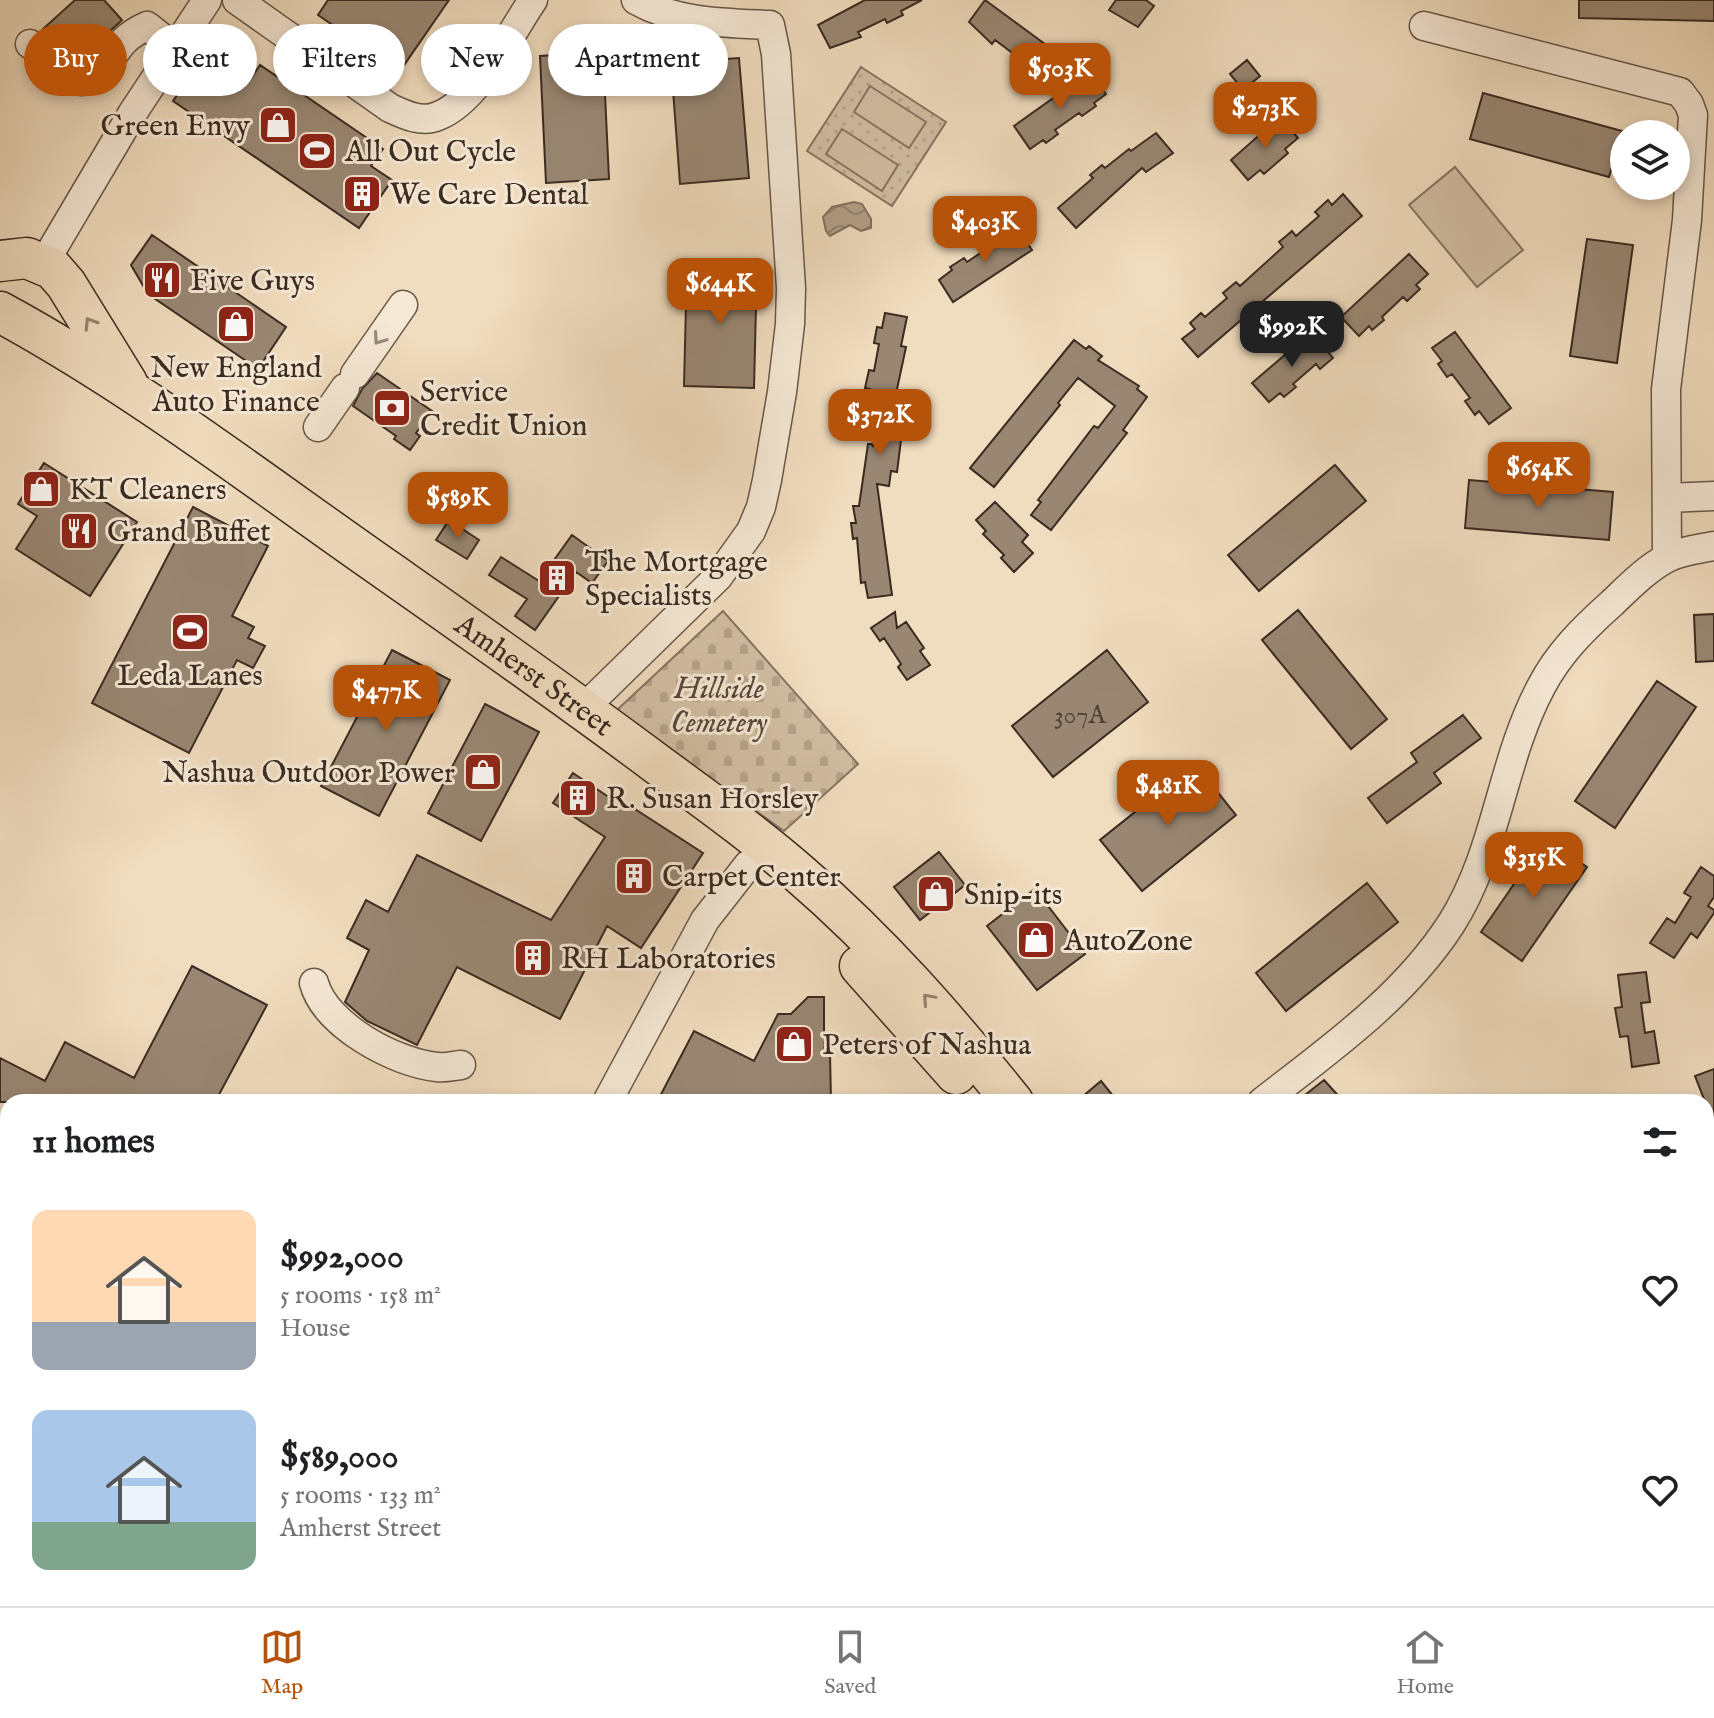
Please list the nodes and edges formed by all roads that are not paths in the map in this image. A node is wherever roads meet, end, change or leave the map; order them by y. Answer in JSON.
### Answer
{"nodes":[{"id":1,"x":207,"y":0,"type":"edge"},
{"id":2,"x":237,"y":0,"type":"edge"},
{"id":3,"x":533,"y":0,"type":"edge"},
{"id":4,"x":636,"y":0,"type":"edge"},
{"id":5,"x":191,"y":24,"type":"edge"},
{"id":6,"x":1424,"y":26,"type":"dead end"},
{"id":7,"x":144,"y":96,"type":"edge"},
{"id":8,"x":0,"y":261,"type":"edge"},
{"id":9,"x":44,"y":263,"type":"junction"},
{"id":10,"x":403,"y":305,"type":"dead end"},
{"id":11,"x":0,"y":312,"type":"edge"},
{"id":12,"x":0,"y":342,"type":"edge"},
{"id":13,"x":131,"y":389,"type":"junction"},
{"id":14,"x":318,"y":427,"type":"dead end"},
{"id":15,"x":1714,"y":496,"type":"edge"},
{"id":16,"x":1667,"y":498,"type":"junction"},
{"id":17,"x":1714,"y":546,"type":"edge"},
{"id":18,"x":1667,"y":558,"type":"junction"},
{"id":19,"x":583,"y":709,"type":"junction"},
{"id":20,"x":748,"y":865,"type":"junction"},
{"id":21,"x":314,"y":983,"type":"dead end"},
{"id":22,"x":461,"y":1065,"type":"dead end"},
{"id":23,"x":611,"y":1094,"type":"edge"},
{"id":24,"x":972,"y":1094,"type":"edge"},
{"id":25,"x":1006,"y":1094,"type":"edge"},
{"id":26,"x":1272,"y":1094,"type":"edge"}],
"edges":[{"from":1,"to":5,"type":"street"},
{"from":2,"to":3,"type":"street"},
{"from":4,"to":19,"type":"street"},
{"from":6,"to":16,"type":"street"},
{"from":7,"to":9,"type":"street"},
{"from":8,"to":9,"type":"highway"},
{"from":13,"to":9,"type":"highway","one_way":true},
{"from":10,"to":14,"type":"street","one_way":true},
{"from":11,"to":13,"type":"highway","name":"Amherst Street"},
{"from":12,"to":20,"type":"highway","name":"Amherst Street"},
{"from":13,"to":19,"type":"highway","name":"Amherst Street"},
{"from":15,"to":16,"type":"street"},
{"from":16,"to":18,"type":"street"},
{"from":17,"to":18,"type":"street"},
{"from":18,"to":26,"type":"street"},
{"from":25,"to":19,"type":"highway","name":"Amherst Street","one_way":true},
{"from":20,"to":23,"type":"street"},
{"from":20,"to":24,"type":"highway","name":"Amherst Street"},
{"from":21,"to":22,"type":"street"}]}
